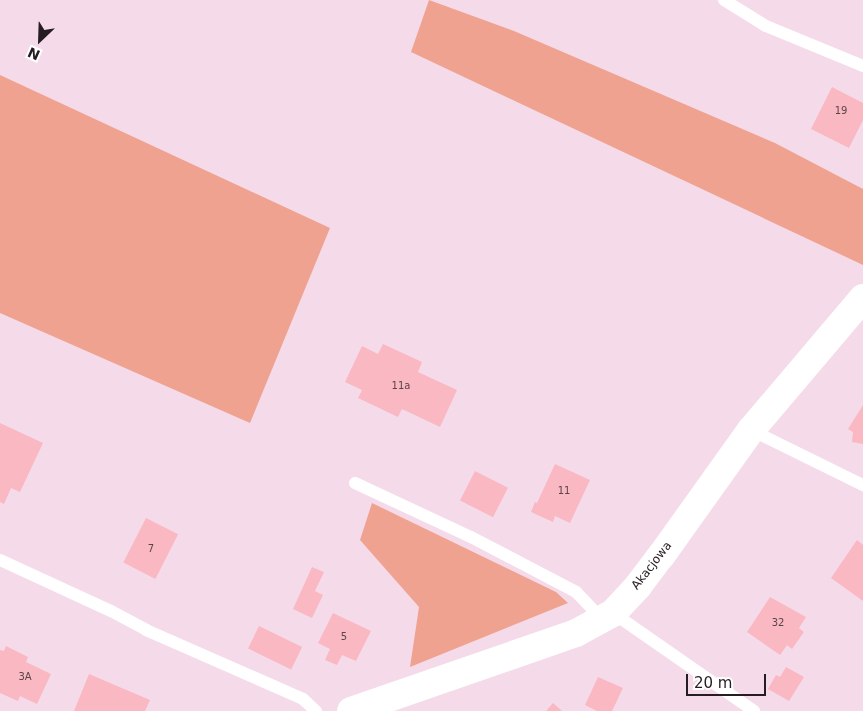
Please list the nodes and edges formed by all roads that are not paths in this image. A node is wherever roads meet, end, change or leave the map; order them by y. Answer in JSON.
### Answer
{"nodes":[{"id":1,"x":724,"y":0,"type":"edge"},
{"id":2,"x":863,"y":66,"type":"edge"},
{"id":3,"x":863,"y":298,"type":"edge"},
{"id":4,"x":751,"y":430,"type":"junction"},
{"id":5,"x":354,"y":483,"type":"dead end"},
{"id":6,"x":863,"y":485,"type":"edge"},
{"id":7,"x":0,"y":560,"type":"edge"},
{"id":8,"x":607,"y":616,"type":"junction"},
{"id":9,"x":316,"y":711,"type":"edge"},
{"id":10,"x":351,"y":711,"type":"edge"},
{"id":11,"x":754,"y":711,"type":"edge"}],
"edges":[{"from":1,"to":2,"type":"lane"},
{"from":3,"to":4,"type":"street","name":"Akacjowa"},
{"from":4,"to":6,"type":"lane"},
{"from":4,"to":8,"type":"street","name":"Akacjowa"},
{"from":5,"to":8,"type":"lane"},
{"from":7,"to":9,"type":"lane"},
{"from":8,"to":10,"type":"street","name":"Akacjowa"},
{"from":8,"to":11,"type":"lane"}]}
